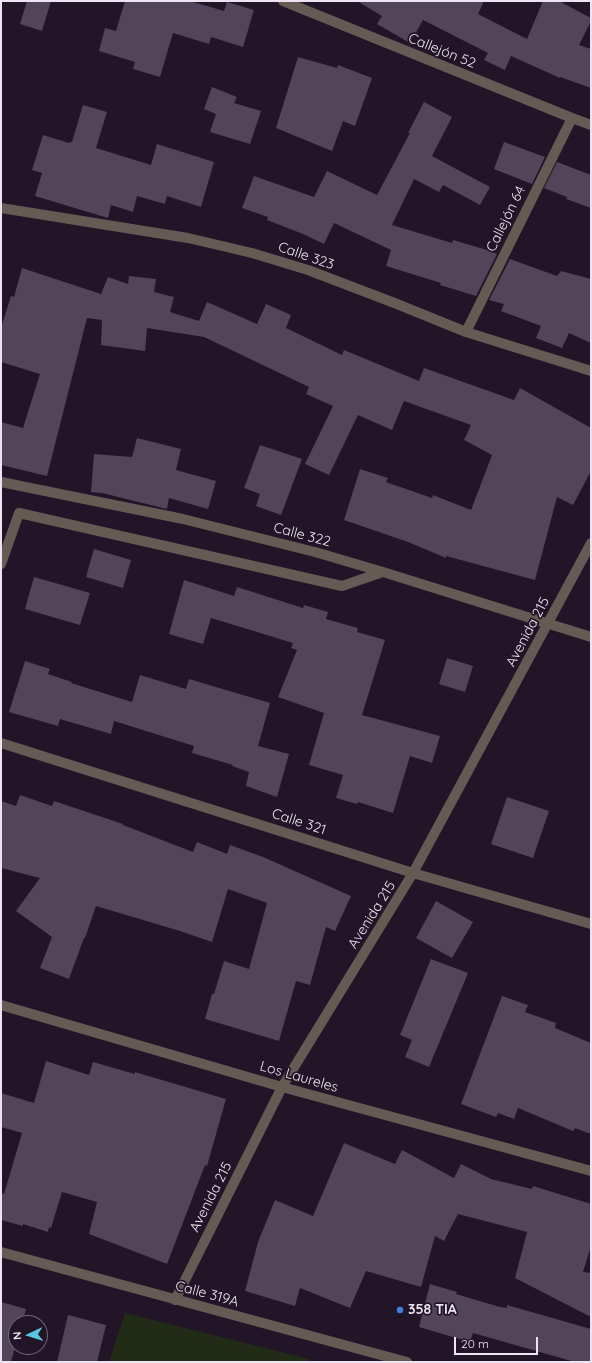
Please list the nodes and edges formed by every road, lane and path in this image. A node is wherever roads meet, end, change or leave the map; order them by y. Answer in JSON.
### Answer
{"nodes":[{"id":1,"x":283,"y":1,"type":"edge"},
{"id":2,"x":572,"y":118,"type":"junction"},
{"id":3,"x":591,"y":125,"type":"edge"},
{"id":4,"x":1,"y":208,"type":"edge"},
{"id":5,"x":466,"y":332,"type":"junction"},
{"id":6,"x":591,"y":371,"type":"edge"},
{"id":7,"x":1,"y":482,"type":"edge"},
{"id":8,"x":591,"y":544,"type":"edge"},
{"id":9,"x":1,"y":564,"type":"edge"},
{"id":10,"x":384,"y":572,"type":"junction"},
{"id":11,"x":548,"y":623,"type":"junction"},
{"id":12,"x":591,"y":637,"type":"edge"},
{"id":13,"x":1,"y":742,"type":"edge"},
{"id":14,"x":413,"y":873,"type":"junction"},
{"id":15,"x":591,"y":924,"type":"edge"},
{"id":16,"x":1,"y":1005,"type":"edge"},
{"id":17,"x":282,"y":1087,"type":"junction"},
{"id":18,"x":591,"y":1171,"type":"edge"},
{"id":19,"x":1,"y":1252,"type":"edge"},
{"id":20,"x":175,"y":1300,"type":"junction"},
{"id":21,"x":407,"y":1362,"type":"edge"}],
"edges":[{"from":1,"to":2,"type":"street","name":"Callejón 52"},
{"from":2,"to":3,"type":"street","name":"Callejón 52"},
{"from":2,"to":5,"type":"street","name":"Callejón 64"},
{"from":4,"to":5,"type":"street","name":"Calle 323"},
{"from":5,"to":6,"type":"street","name":"Calle 323"},
{"from":7,"to":10,"type":"street","name":"Calle 322"},
{"from":8,"to":11,"type":"street","name":"Avenida 215"},
{"from":9,"to":10,"type":"street"},
{"from":10,"to":11,"type":"street","name":"Calle 322"},
{"from":11,"to":12,"type":"street","name":"Calle 322"},
{"from":11,"to":14,"type":"street","name":"Avenida 215"},
{"from":13,"to":14,"type":"street","name":"Calle 321"},
{"from":14,"to":15,"type":"street","name":"Calle 321"},
{"from":14,"to":17,"type":"street","name":"Avenida 215"},
{"from":16,"to":17,"type":"street","name":"Los Laureles"},
{"from":17,"to":18,"type":"street","name":"Los Laureles"},
{"from":17,"to":20,"type":"street","name":"Avenida 215"},
{"from":19,"to":20,"type":"street","name":"Calle 319A"},
{"from":20,"to":21,"type":"street","name":"Calle 319A"}]}
